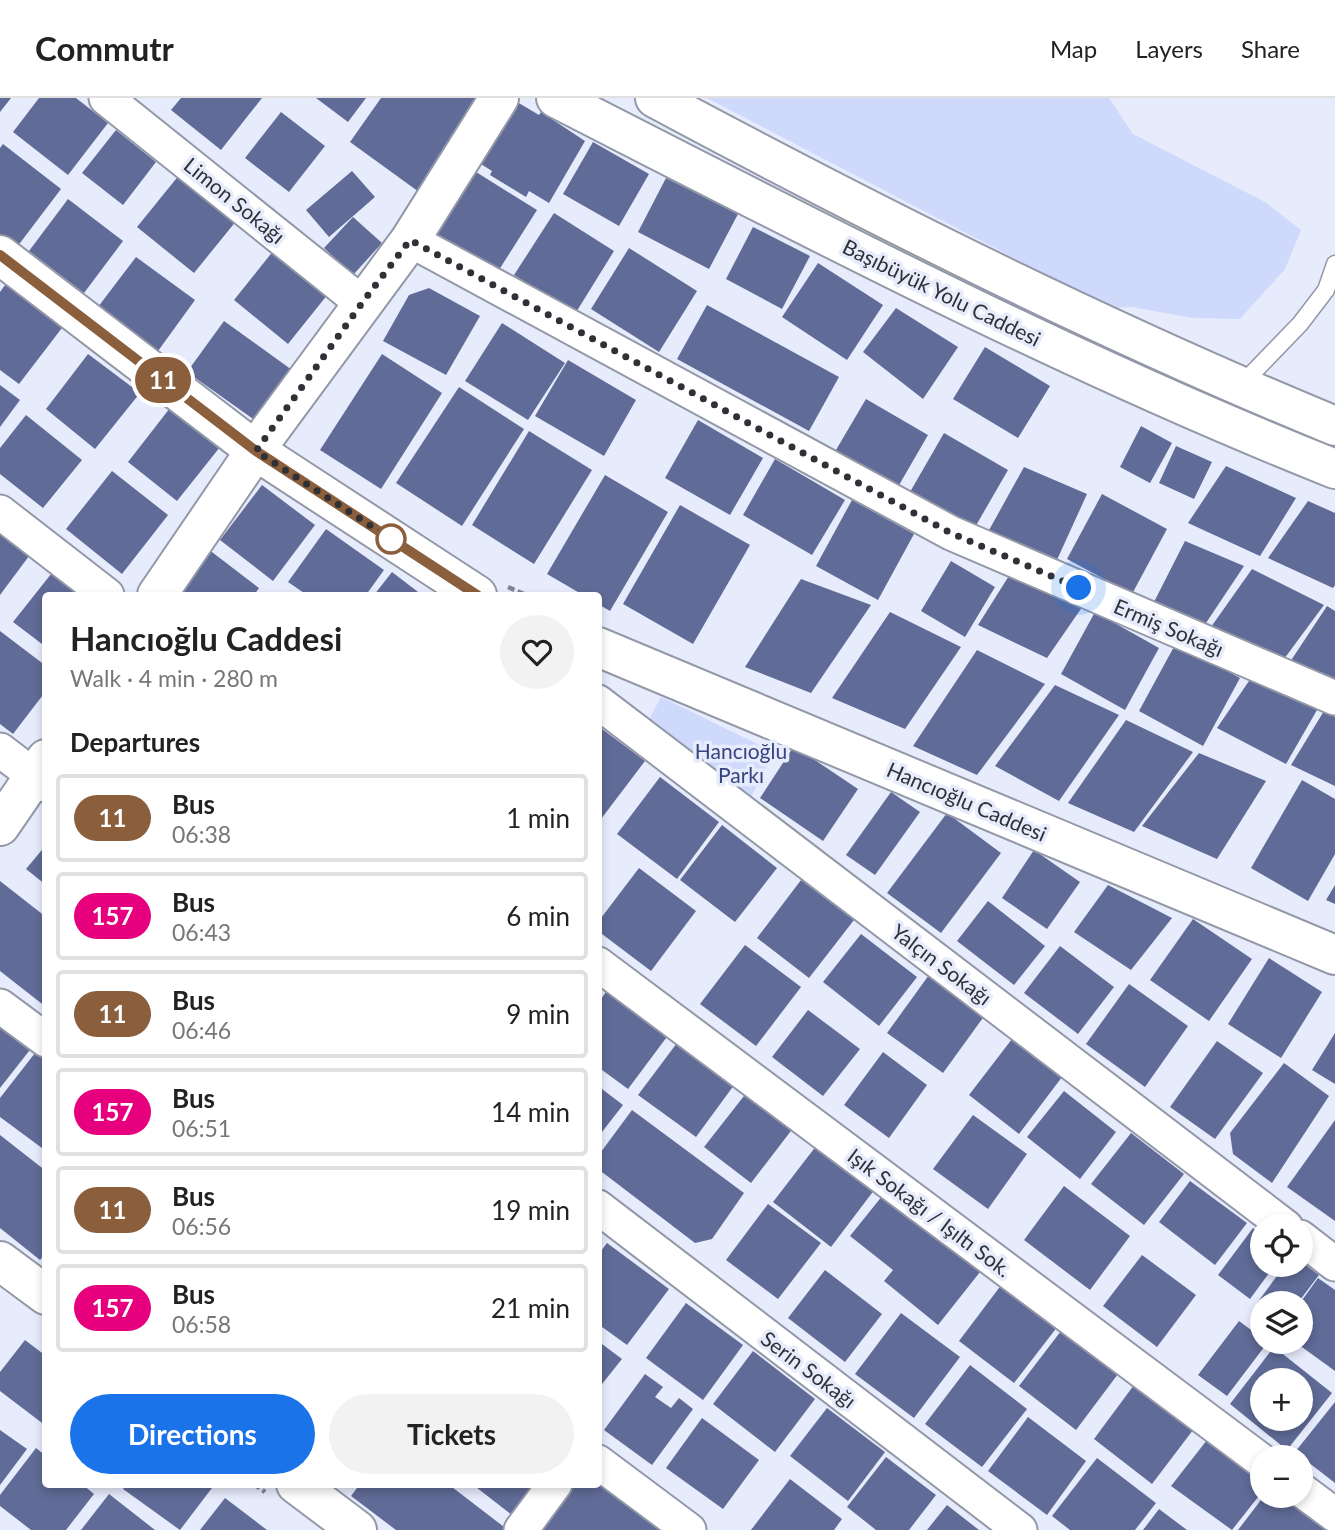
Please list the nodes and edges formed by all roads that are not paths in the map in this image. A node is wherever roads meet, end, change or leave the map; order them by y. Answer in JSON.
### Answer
{"nodes":[{"id":1,"x":106,"y":98,"type":"edge"},
{"id":2,"x":499,"y":98,"type":"edge"},
{"id":3,"x":556,"y":98,"type":"edge"},
{"id":4,"x":655,"y":98,"type":"edge"},
{"id":5,"x":410,"y":240,"type":"junction"},
{"id":6,"x":0,"y":255,"type":"edge"},
{"id":7,"x":1335,"y":264,"type":"edge"},
{"id":8,"x":362,"y":303,"type":"junction"},
{"id":9,"x":1239,"y":386,"type":"junction"},
{"id":10,"x":1335,"y":426,"type":"edge"},
{"id":11,"x":256,"y":451,"type":"junction"},
{"id":12,"x":1335,"y":469,"type":"edge"},
{"id":13,"x":0,"y":512,"type":"edge"},
{"id":14,"x":103,"y":592,"type":"edge"},
{"id":15,"x":159,"y":592,"type":"edge"},
{"id":16,"x":472,"y":592,"type":"edge"},
{"id":17,"x":602,"y":649,"type":"edge"},
{"id":18,"x":1335,"y":698,"type":"edge"},
{"id":19,"x":602,"y":705,"type":"edge"},
{"id":20,"x":0,"y":750,"type":"edge"},
{"id":21,"x":42,"y":773,"type":"edge"},
{"id":22,"x":0,"y":826,"type":"edge"},
{"id":23,"x":1335,"y":955,"type":"edge"},
{"id":24,"x":602,"y":967,"type":"edge"},
{"id":25,"x":0,"y":1006,"type":"edge"},
{"id":26,"x":42,"y":1037,"type":"edge"},
{"id":27,"x":602,"y":1211,"type":"edge"},
{"id":28,"x":1269,"y":1214,"type":"edge"},
{"id":29,"x":1313,"y":1247,"type":"edge"},
{"id":30,"x":0,"y":1261,"type":"edge"},
{"id":31,"x":1335,"y":1264,"type":"edge"},
{"id":32,"x":42,"y":1292,"type":"edge"},
{"id":33,"x":1250,"y":1452,"type":"edge"},
{"id":34,"x":602,"y":1465,"type":"edge"},
{"id":35,"x":301,"y":1488,"type":"edge"},
{"id":36,"x":552,"y":1488,"type":"edge"},
{"id":37,"x":1313,"y":1499,"type":"edge"},
{"id":38,"x":1335,"y":1516,"type":"edge"},
{"id":39,"x":357,"y":1530,"type":"edge"},
{"id":40,"x":521,"y":1530,"type":"edge"},
{"id":41,"x":689,"y":1530,"type":"edge"},
{"id":42,"x":1020,"y":1530,"type":"edge"}],
"edges":[{"from":1,"to":8,"type":"street","name":"Limon Sokağı"},
{"from":2,"to":5,"type":"street"},
{"from":3,"to":12,"type":"street","name":"Başıbüyük Yolu Caddesi"},
{"from":4,"to":9,"type":"street","name":"Başıbüyük Yolu Caddesi"},
{"from":5,"to":8,"type":"street"},
{"from":5,"to":18,"type":"street","name":"Ermiş Sokağı"},
{"from":6,"to":11,"type":"street"},
{"from":7,"to":9,"type":"lane"},
{"from":8,"to":11,"type":"street"},
{"from":9,"to":10,"type":"street","name":"Başıbüyük Yolu Caddesi"},
{"from":11,"to":15,"type":"street"},
{"from":11,"to":16,"type":"street"},
{"from":13,"to":14,"type":"street"},
{"from":17,"to":23,"type":"street","name":"Hancıoğlu Caddesi"},
{"from":19,"to":28,"type":"street","name":"Yalçın Sokağı"},
{"from":20,"to":21,"type":"street"},
{"from":21,"to":22,"type":"street"},
{"from":24,"to":33,"type":"street","name":"Işık Sokağı / Işıltı Sok."},
{"from":25,"to":26,"type":"street"},
{"from":27,"to":42,"type":"street","name":"Serin Sokağı"},
{"from":29,"to":31,"type":"street"},
{"from":30,"to":32,"type":"street"},
{"from":34,"to":41,"type":"street"},
{"from":35,"to":39,"type":"street"},
{"from":36,"to":40,"type":"street"},
{"from":37,"to":38,"type":"street"}]}
